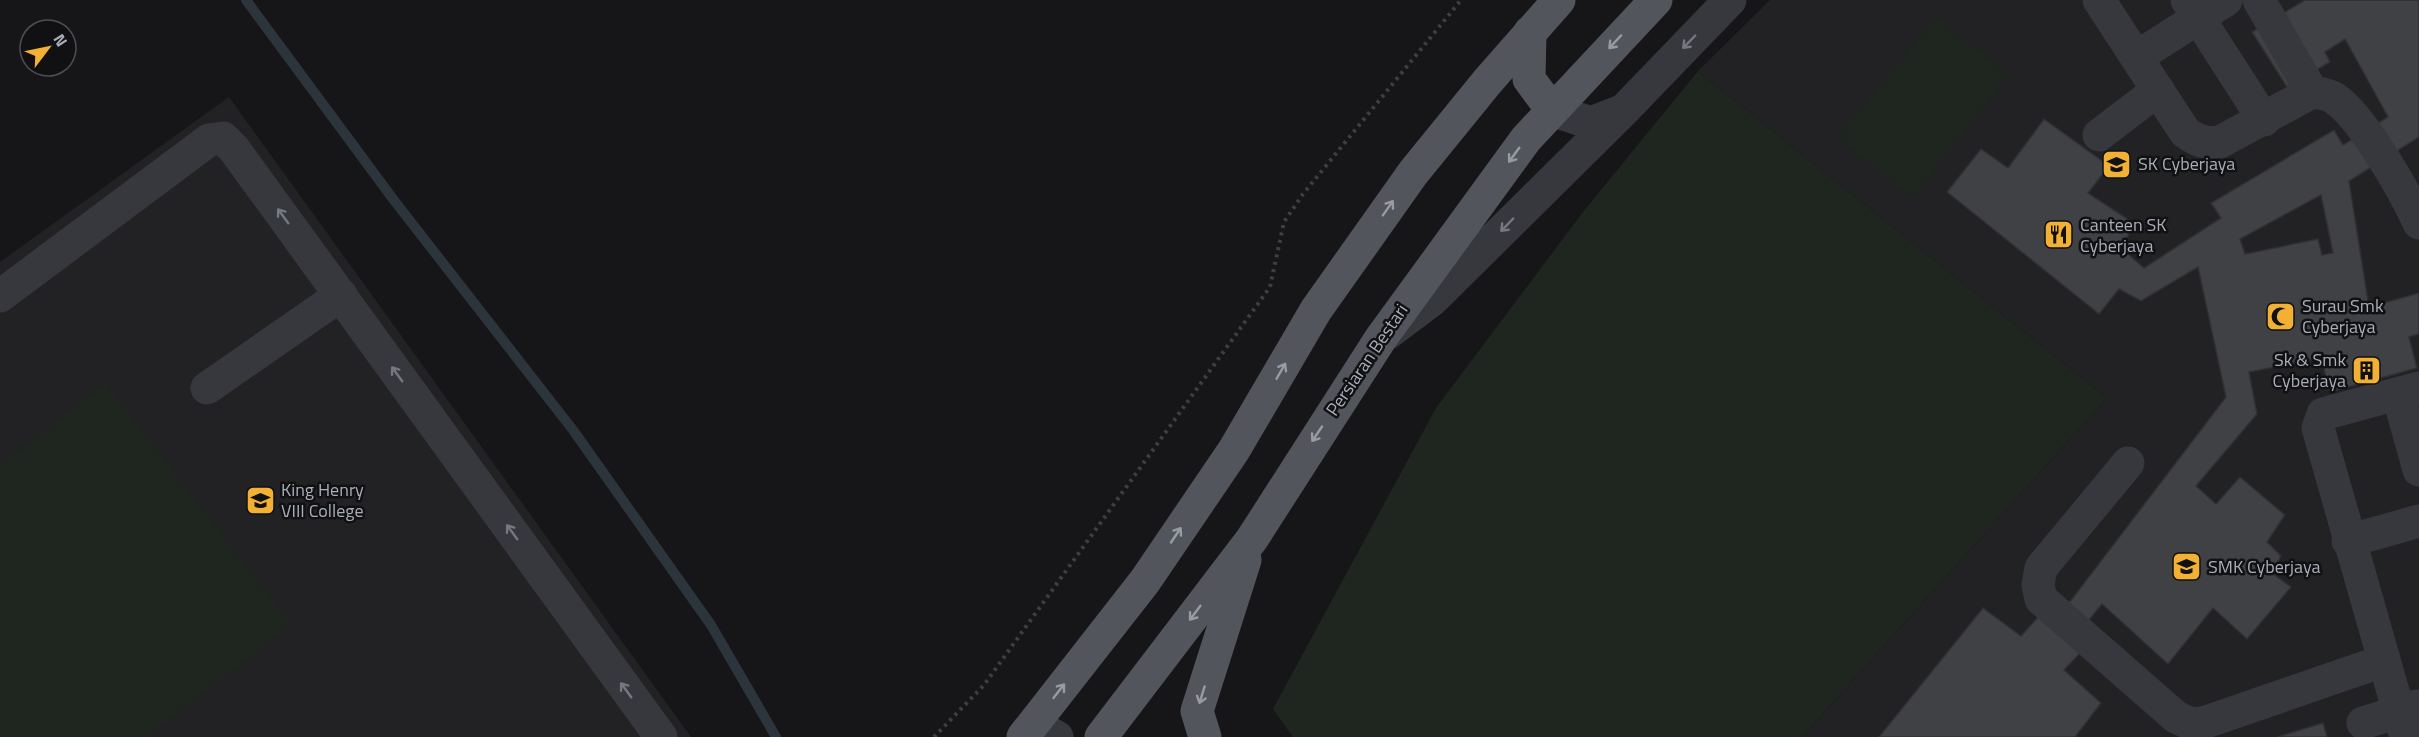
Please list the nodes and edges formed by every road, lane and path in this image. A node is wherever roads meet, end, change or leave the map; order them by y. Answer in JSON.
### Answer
{"nodes":[{"id":1,"x":1461,"y":0,"type":"edge"},
{"id":2,"x":1559,"y":0,"type":"edge"},
{"id":3,"x":1656,"y":0,"type":"edge"},
{"id":4,"x":1730,"y":0,"type":"edge"},
{"id":5,"x":2099,"y":0,"type":"edge"},
{"id":6,"x":2226,"y":0,"type":"edge"},
{"id":7,"x":2259,"y":0,"type":"edge"},
{"id":8,"x":2192,"y":9,"type":"edge"},
{"id":9,"x":1530,"y":32,"type":"junction"},
{"id":10,"x":2136,"y":57,"type":"junction"},
{"id":11,"x":2158,"y":90,"type":"junction"},
{"id":12,"x":2312,"y":92,"type":"junction"},
{"id":13,"x":1552,"y":110,"type":"junction"},
{"id":14,"x":1624,"y":111,"type":"junction"},
{"id":15,"x":2264,"y":120,"type":"junction"},
{"id":16,"x":2099,"y":135,"type":"dead end"},
{"id":17,"x":2416,"y":210,"type":"edge"},
{"id":18,"x":0,"y":296,"type":"edge"},
{"id":19,"x":340,"y":296,"type":"junction"},
{"id":20,"x":1381,"y":338,"type":"junction"},
{"id":21,"x":207,"y":388,"type":"dead end"},
{"id":22,"x":2408,"y":391,"type":"edge"},
{"id":23,"x":2128,"y":463,"type":"dead end"},
{"id":24,"x":2419,"y":470,"type":"edge"},
{"id":25,"x":2419,"y":521,"type":"edge"},
{"id":26,"x":1252,"y":539,"type":"junction"},
{"id":27,"x":2348,"y":541,"type":"junction"},
{"id":28,"x":2383,"y":661,"type":"junction"},
{"id":29,"x":2408,"y":718,"type":"edge"},
{"id":30,"x":2363,"y":723,"type":"dead end"},
{"id":31,"x":1038,"y":733,"type":"edge"},
{"id":32,"x":661,"y":737,"type":"edge"},
{"id":33,"x":934,"y":737,"type":"edge"},
{"id":34,"x":1101,"y":737,"type":"edge"},
{"id":35,"x":1205,"y":737,"type":"edge"}],
"edges":[{"from":1,"to":33,"type":"path"},
{"from":2,"to":9,"type":"main road"},
{"from":3,"to":13,"type":"main road","name":"Persiaran Bestari","one_way":true},
{"from":4,"to":14,"type":"lane","one_way":true},
{"from":5,"to":10,"type":"lane"},
{"from":6,"to":8,"type":"lane"},
{"from":7,"to":12,"type":"lane"},
{"from":8,"to":10,"type":"lane"},
{"from":8,"to":15,"type":"lane"},
{"from":9,"to":13,"type":"main road"},
{"from":31,"to":9,"type":"main road","one_way":true},
{"from":10,"to":11,"type":"lane"},
{"from":11,"to":15,"type":"lane"},
{"from":11,"to":16,"type":"lane"},
{"from":12,"to":15,"type":"lane"},
{"from":12,"to":17,"type":"lane"},
{"from":13,"to":14,"type":"lane"},
{"from":13,"to":20,"type":"main road","name":"Persiaran Bestari","one_way":true},
{"from":14,"to":20,"type":"lane","one_way":true},
{"from":19,"to":18,"type":"lane","one_way":true},
{"from":19,"to":21,"type":"lane"},
{"from":32,"to":19,"type":"lane","one_way":true},
{"from":20,"to":26,"type":"main road","name":"Persiaran Bestari","one_way":true},
{"from":22,"to":24,"type":"lane"},
{"from":22,"to":27,"type":"lane"},
{"from":23,"to":28,"type":"lane"},
{"from":25,"to":27,"type":"lane"},
{"from":26,"to":34,"type":"main road","name":"Persiaran Bestari","one_way":true},
{"from":26,"to":35,"type":"main road","one_way":true},
{"from":27,"to":28,"type":"lane"},
{"from":28,"to":29,"type":"lane"},
{"from":29,"to":30,"type":"lane"}]}
